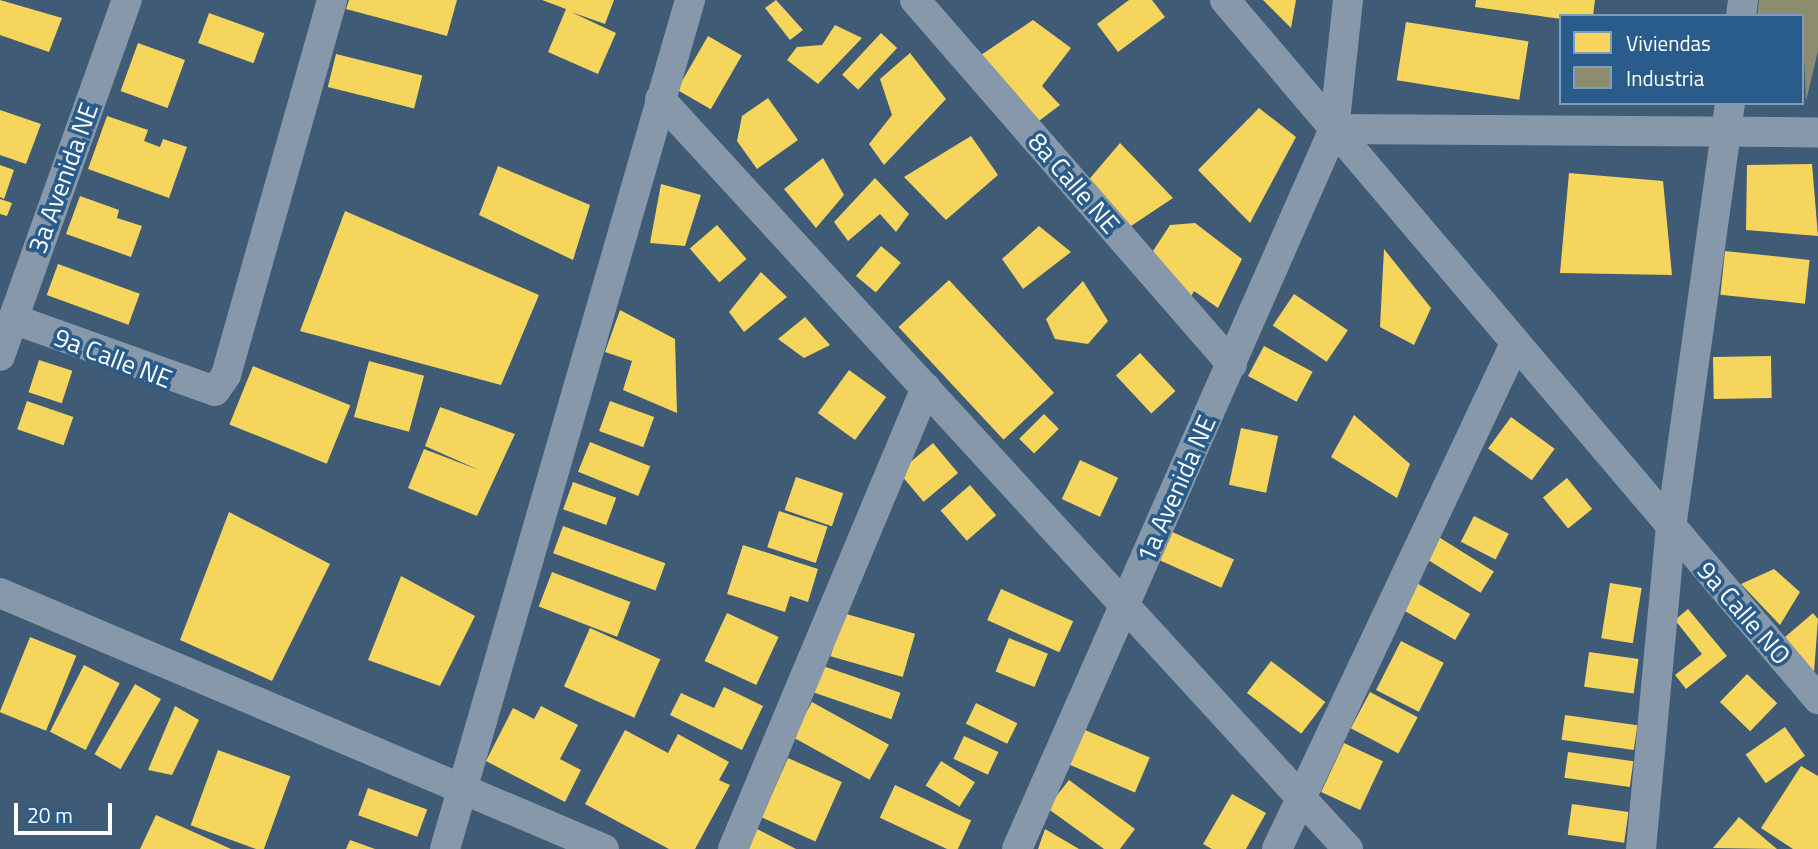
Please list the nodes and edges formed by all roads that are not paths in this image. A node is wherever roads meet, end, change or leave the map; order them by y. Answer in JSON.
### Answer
{"nodes":[{"id":1,"x":127,"y":0,"type":"edge"},
{"id":2,"x":332,"y":0,"type":"edge"},
{"id":3,"x":690,"y":0,"type":"edge"},
{"id":4,"x":915,"y":0,"type":"edge"},
{"id":5,"x":1225,"y":0,"type":"edge"},
{"id":6,"x":1348,"y":0,"type":"edge"},
{"id":7,"x":660,"y":99,"type":"junction"},
{"id":8,"x":1730,"y":105,"type":"edge"},
{"id":9,"x":1334,"y":129,"type":"junction"},
{"id":10,"x":1818,"y":132,"type":"edge"},
{"id":11,"x":1726,"y":134,"type":"junction"},
{"id":12,"x":13,"y":319,"type":"junction"},
{"id":13,"x":1515,"y":344,"type":"junction"},
{"id":14,"x":0,"y":356,"type":"edge"},
{"id":15,"x":1232,"y":365,"type":"junction"},
{"id":16,"x":926,"y":388,"type":"junction"},
{"id":17,"x":1671,"y":528,"type":"junction"},
{"id":18,"x":0,"y":593,"type":"edge"},
{"id":19,"x":1125,"y":604,"type":"junction"},
{"id":20,"x":1818,"y":699,"type":"edge"},
{"id":21,"x":464,"y":790,"type":"junction"},
{"id":22,"x":1302,"y":798,"type":"junction"},
{"id":23,"x":444,"y":849,"type":"edge"},
{"id":24,"x":604,"y":849,"type":"edge"},
{"id":25,"x":733,"y":849,"type":"edge"},
{"id":26,"x":1017,"y":849,"type":"edge"},
{"id":27,"x":1277,"y":849,"type":"edge"},
{"id":28,"x":1349,"y":849,"type":"edge"},
{"id":29,"x":1641,"y":849,"type":"edge"}],
"edges":[{"from":1,"to":12,"type":"street","name":"3a Avenida NE"},
{"from":2,"to":12,"type":"street","name":"9a Calle NE"},
{"from":3,"to":7,"type":"street"},
{"from":4,"to":15,"type":"street","name":"8a Calle NE"},
{"from":5,"to":9,"type":"street","name":"9a Calle NO"},
{"from":6,"to":9,"type":"street","name":"1a Avenida NE"},
{"from":7,"to":16,"type":"street"},
{"from":7,"to":21,"type":"street"},
{"from":8,"to":11,"type":"street"},
{"from":9,"to":11,"type":"street"},
{"from":9,"to":13,"type":"street","name":"9a Calle NO"},
{"from":9,"to":15,"type":"street","name":"1a Avenida NE"},
{"from":10,"to":11,"type":"street"},
{"from":11,"to":17,"type":"street"},
{"from":12,"to":14,"type":"street","name":"3a Avenida NE"},
{"from":13,"to":17,"type":"street","name":"9a Calle NO"},
{"from":13,"to":22,"type":"street"},
{"from":15,"to":19,"type":"street","name":"1a Avenida NE"},
{"from":16,"to":19,"type":"street"},
{"from":16,"to":25,"type":"street"},
{"from":17,"to":20,"type":"street","name":"9a Calle NO"},
{"from":17,"to":29,"type":"street"},
{"from":18,"to":21,"type":"street"},
{"from":19,"to":22,"type":"street"},
{"from":19,"to":26,"type":"street","name":"1a Avenida NE"},
{"from":21,"to":23,"type":"street"},
{"from":21,"to":24,"type":"street"},
{"from":22,"to":27,"type":"street"},
{"from":22,"to":28,"type":"street"}]}
